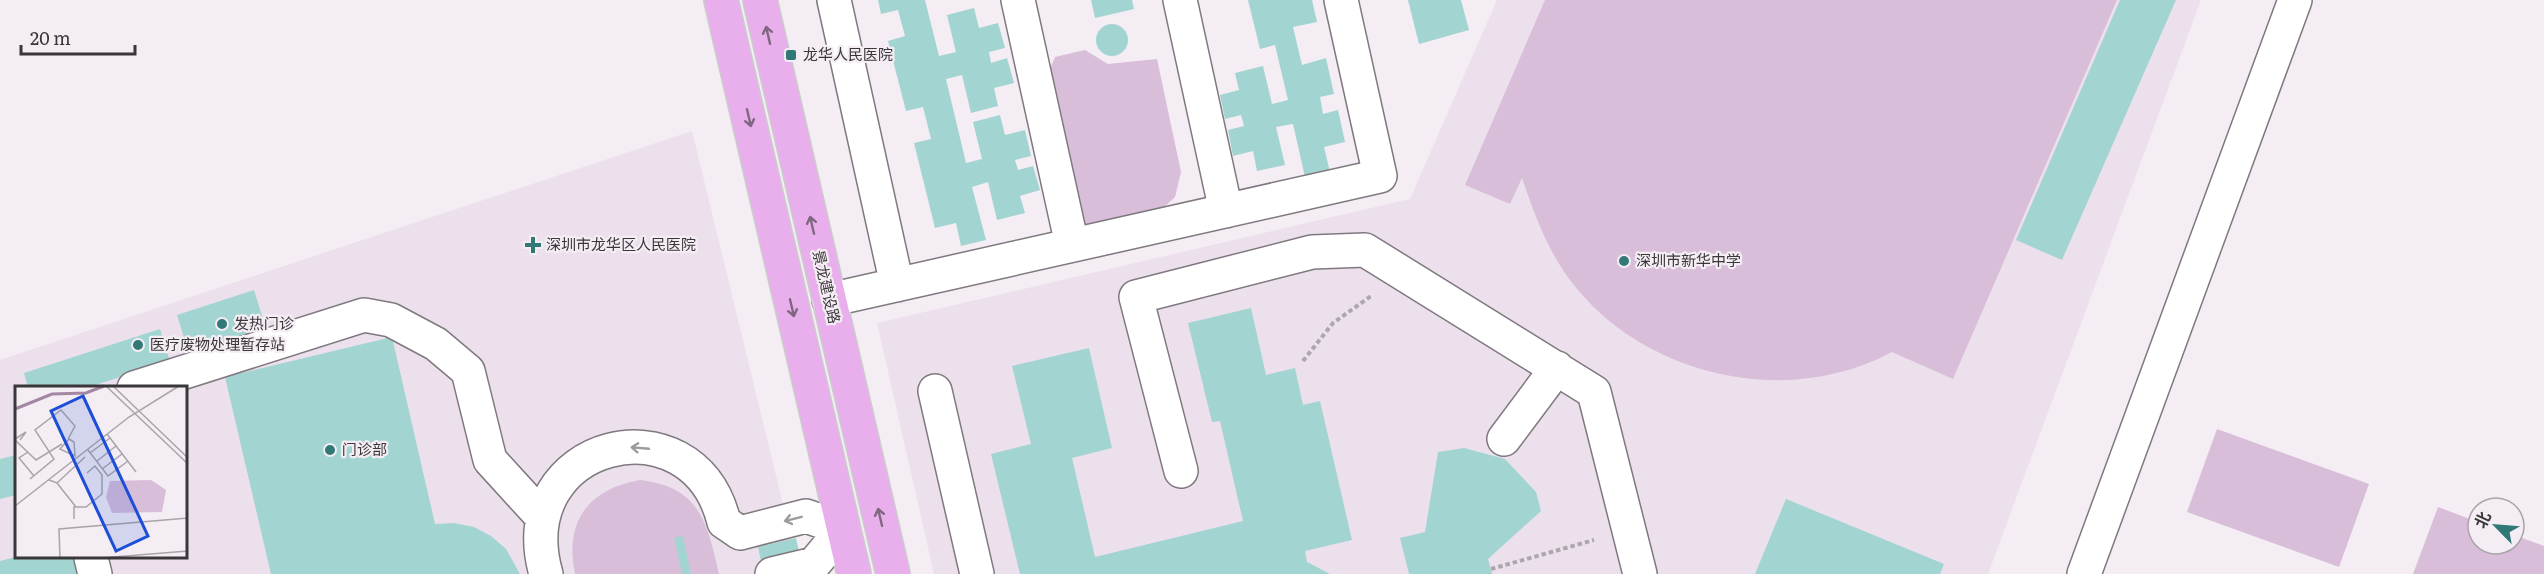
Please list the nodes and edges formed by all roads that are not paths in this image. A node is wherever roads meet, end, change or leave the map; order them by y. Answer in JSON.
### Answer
{"nodes":[{"id":1,"x":721,"y":0,"type":"edge"},
{"id":2,"x":760,"y":0,"type":"edge"},
{"id":3,"x":834,"y":0,"type":"edge"},
{"id":4,"x":1018,"y":0,"type":"edge"},
{"id":5,"x":1180,"y":0,"type":"edge"},
{"id":6,"x":1341,"y":0,"type":"edge"},
{"id":7,"x":2295,"y":0,"type":"edge"},
{"id":8,"x":1226,"y":211,"type":"junction"},
{"id":9,"x":1072,"y":245,"type":"junction"},
{"id":10,"x":897,"y":285,"type":"junction"},
{"id":11,"x":830,"y":300,"type":"junction"},
{"id":12,"x":1557,"y":368,"type":"junction"},
{"id":13,"x":140,"y":386,"type":"edge"},
{"id":14,"x":935,"y":391,"type":"dead end"},
{"id":15,"x":1504,"y":439,"type":"dead end"},
{"id":16,"x":1181,"y":471,"type":"dead end"},
{"id":17,"x":542,"y":518,"type":"junction"},
{"id":18,"x":843,"y":529,"type":"junction"},
{"id":19,"x":91,"y":559,"type":"edge"},
{"id":20,"x":94,"y":574,"type":"edge"},
{"id":21,"x":546,"y":574,"type":"edge"},
{"id":22,"x":772,"y":574,"type":"edge"},
{"id":23,"x":854,"y":574,"type":"edge"},
{"id":24,"x":893,"y":574,"type":"edge"},
{"id":25,"x":977,"y":574,"type":"edge"},
{"id":26,"x":1640,"y":574,"type":"edge"},
{"id":27,"x":2084,"y":574,"type":"edge"}],
"edges":[{"from":1,"to":18,"type":"main road","one_way":true},
{"from":11,"to":2,"type":"main road","name":"景龙建设路","one_way":true},
{"from":3,"to":10,"type":"street"},
{"from":4,"to":9,"type":"street"},
{"from":5,"to":8,"type":"street"},
{"from":6,"to":8,"type":"street"},
{"from":7,"to":27,"type":"street"},
{"from":8,"to":9,"type":"street"},
{"from":9,"to":10,"type":"street"},
{"from":10,"to":11,"type":"street"},
{"from":24,"to":11,"type":"main road","name":"景龙建设路","one_way":true},
{"from":12,"to":15,"type":"street"},
{"from":12,"to":16,"type":"street"},
{"from":12,"to":26,"type":"street"},
{"from":13,"to":17,"type":"street"},
{"from":14,"to":25,"type":"street"},
{"from":18,"to":17,"type":"street","one_way":true},
{"from":17,"to":21,"type":"street"},
{"from":18,"to":22,"type":"street"},
{"from":18,"to":23,"type":"main road"},
{"from":19,"to":20,"type":"street"}]}
